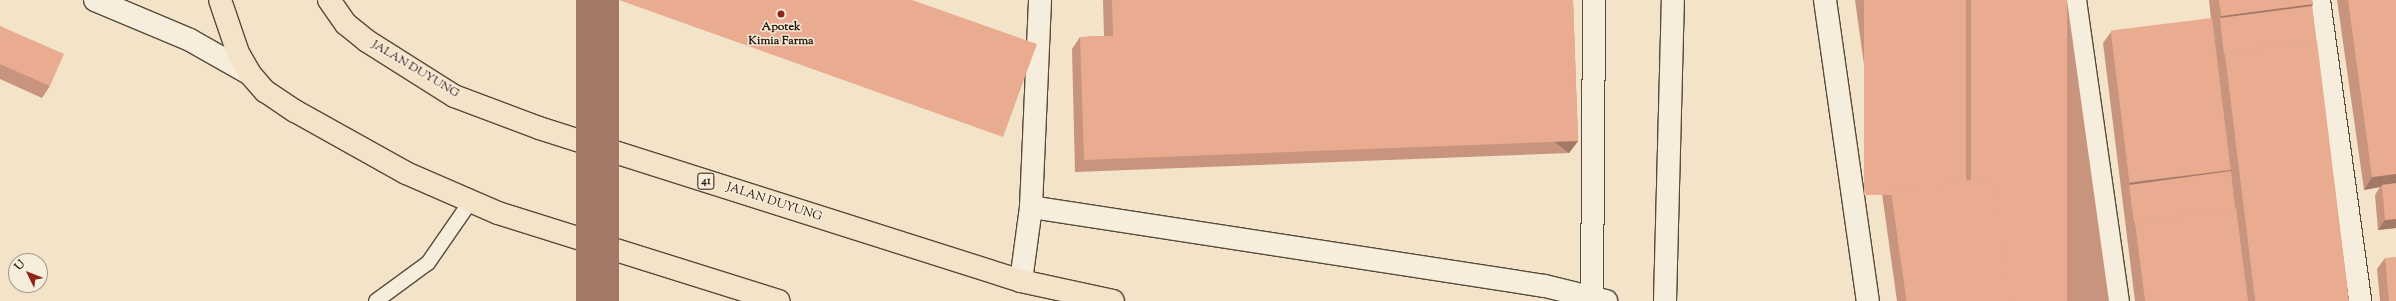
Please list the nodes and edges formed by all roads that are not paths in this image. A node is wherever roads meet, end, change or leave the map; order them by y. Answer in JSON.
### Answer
{"nodes":[{"id":1,"x":95,"y":0,"type":"edge"},
{"id":2,"x":220,"y":0,"type":"edge"},
{"id":3,"x":329,"y":0,"type":"edge"},
{"id":4,"x":1040,"y":0,"type":"edge"},
{"id":5,"x":1594,"y":0,"type":"edge"},
{"id":6,"x":1673,"y":0,"type":"edge"},
{"id":7,"x":1825,"y":0,"type":"edge"},
{"id":8,"x":2075,"y":0,"type":"edge"},
{"id":9,"x":2319,"y":0,"type":"edge"},
{"id":10,"x":250,"y":74,"type":"junction"},
{"id":11,"x":471,"y":201,"type":"junction"},
{"id":12,"x":1032,"y":207,"type":"junction"},
{"id":13,"x":1021,"y":281,"type":"junction"},
{"id":14,"x":1599,"y":299,"type":"edge"},
{"id":15,"x":376,"y":301,"type":"edge"},
{"id":16,"x":779,"y":301,"type":"edge"},
{"id":17,"x":1113,"y":301,"type":"edge"},
{"id":18,"x":1665,"y":301,"type":"edge"},
{"id":19,"x":1868,"y":301,"type":"edge"},
{"id":20,"x":2118,"y":301,"type":"edge"},
{"id":21,"x":2360,"y":301,"type":"edge"}],
"edges":[{"from":1,"to":10,"type":"street"},
{"from":2,"to":10,"type":"highway"},
{"from":3,"to":13,"type":"highway","name":"JALAN DUYUNG","number":"41"},
{"from":4,"to":12,"type":"street"},
{"from":5,"to":14,"type":"street"},
{"from":6,"to":18,"type":"street"},
{"from":7,"to":19,"type":"street"},
{"from":8,"to":20,"type":"street"},
{"from":9,"to":21,"type":"street"},
{"from":10,"to":11,"type":"highway"},
{"from":11,"to":15,"type":"lane"},
{"from":11,"to":16,"type":"highway"},
{"from":12,"to":13,"type":"street"},
{"from":12,"to":14,"type":"street"},
{"from":13,"to":17,"type":"highway","name":"JALAN DUYUNG","number":"41"}]}
